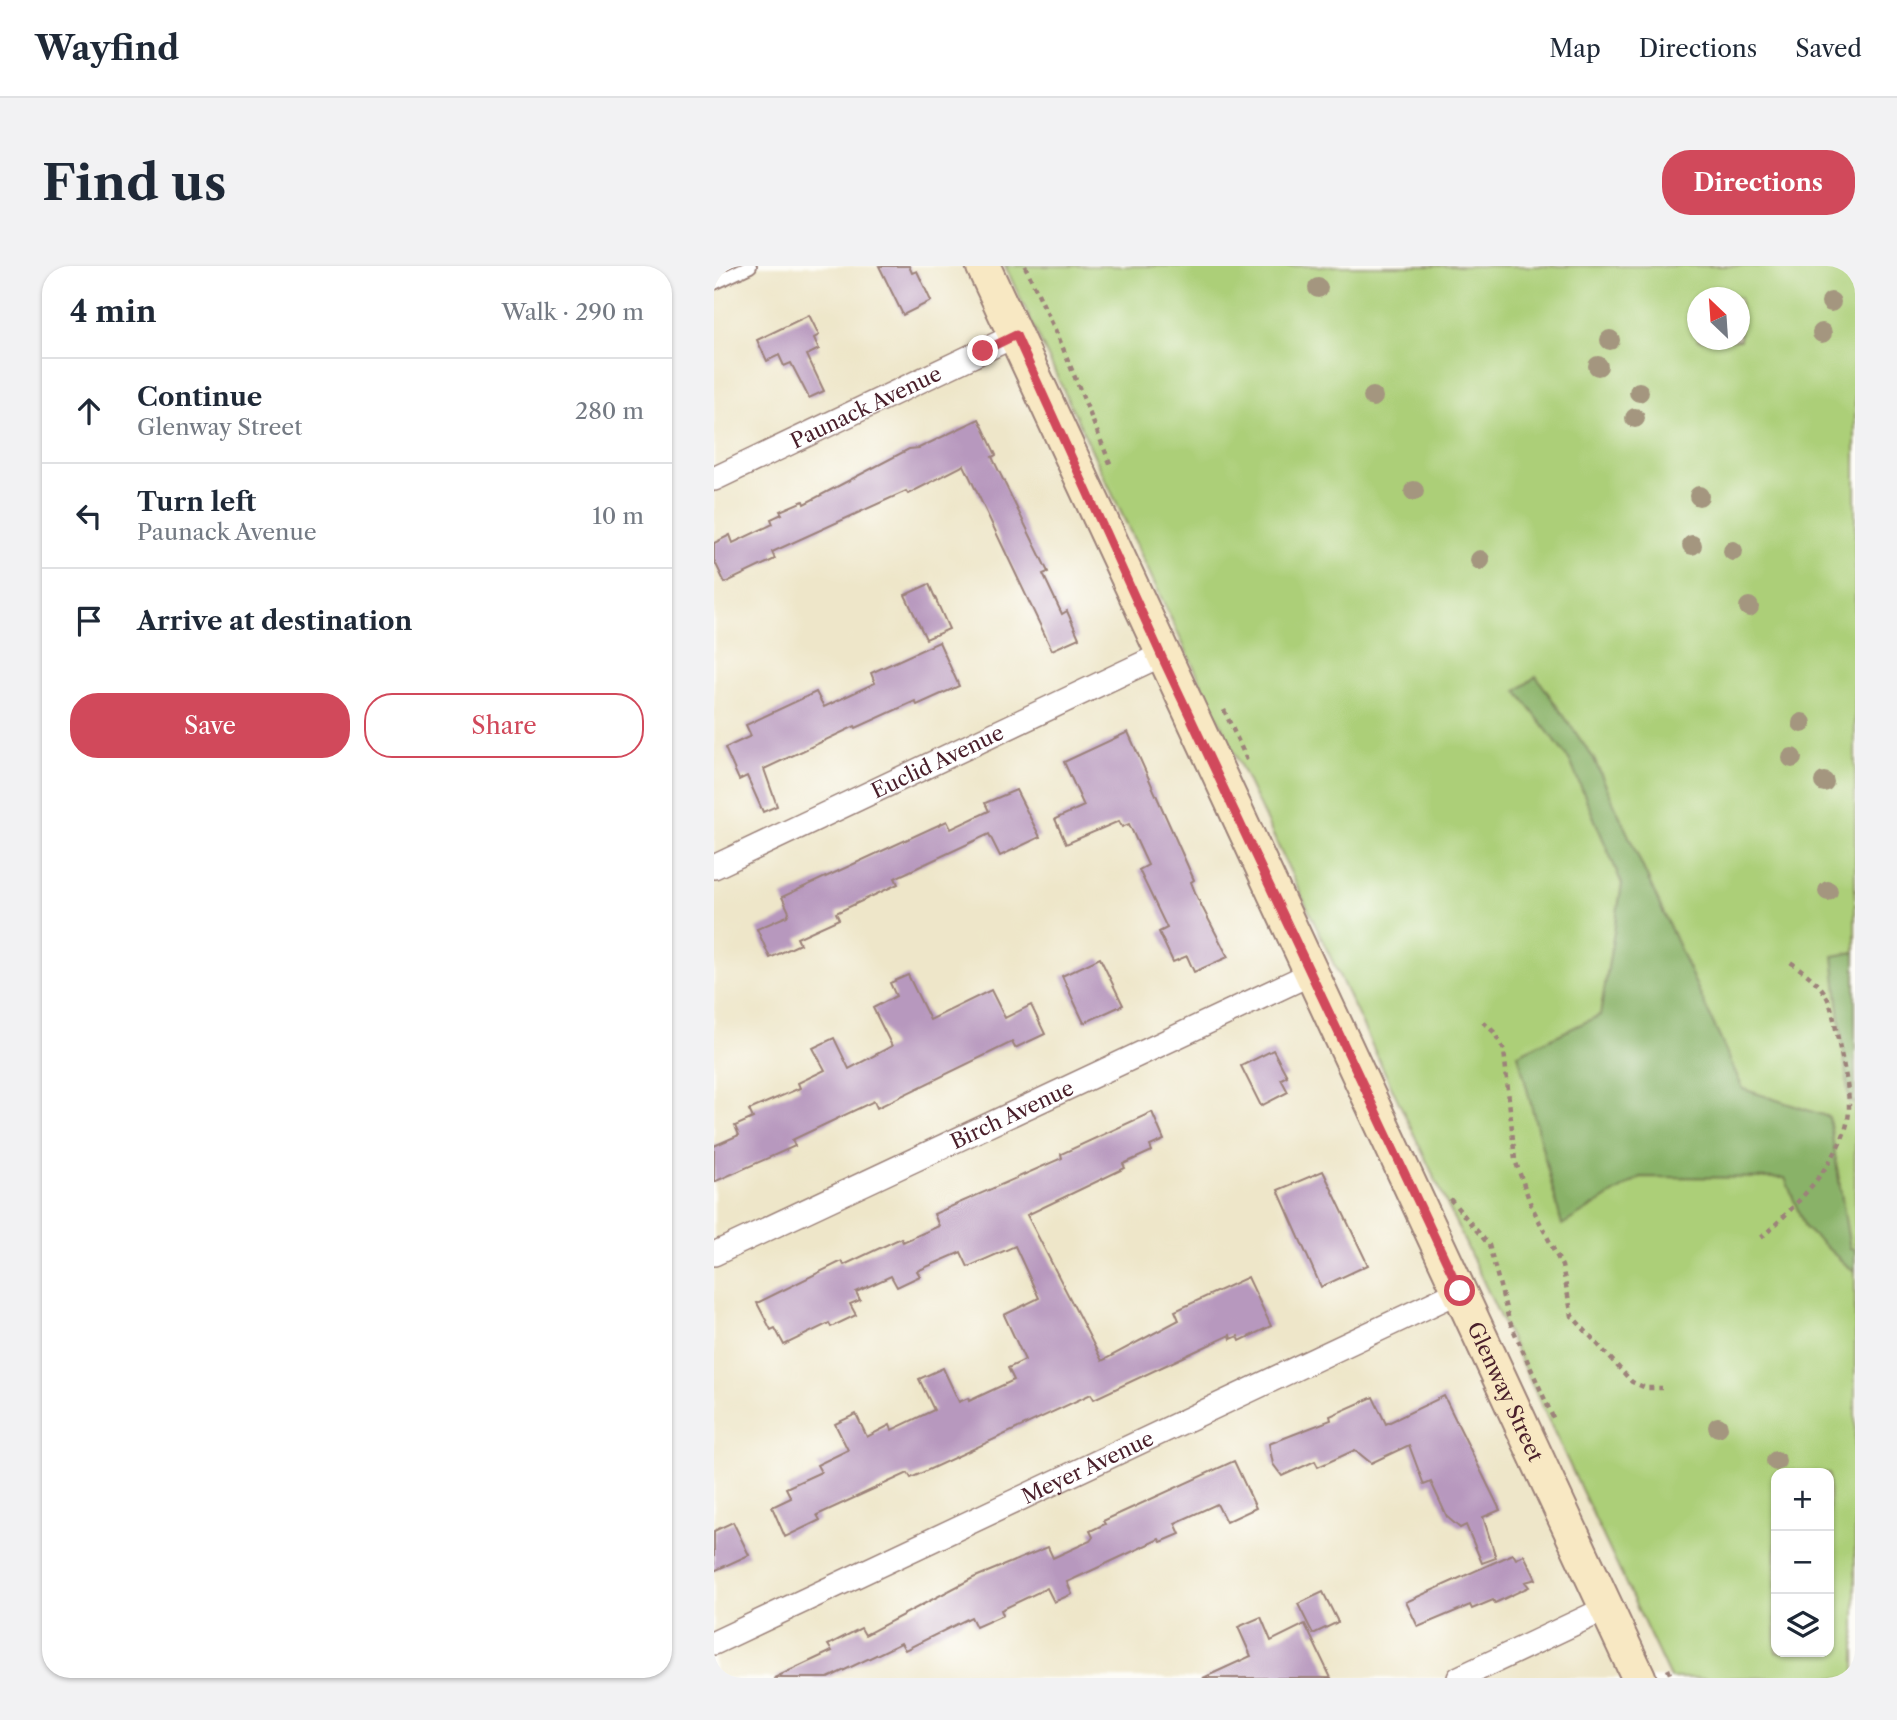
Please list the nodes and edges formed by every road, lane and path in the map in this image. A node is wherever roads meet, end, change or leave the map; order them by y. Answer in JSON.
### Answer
{"nodes":[{"id":1,"x":750,"y":266,"type":"edge"},
{"id":2,"x":983,"y":266,"type":"edge"},
{"id":3,"x":714,"y":283,"type":"edge"},
{"id":4,"x":1016,"y":335,"type":"junction"},
{"id":5,"x":714,"y":479,"type":"edge"},
{"id":6,"x":1161,"y":655,"type":"junction"},
{"id":7,"x":714,"y":867,"type":"edge"},
{"id":8,"x":1789,"y":961,"type":"dead end"},
{"id":9,"x":1310,"y":974,"type":"junction"},
{"id":10,"x":1483,"y":1022,"type":"dead end"},
{"id":11,"x":1761,"y":1238,"type":"dead end"},
{"id":12,"x":714,"y":1254,"type":"edge"},
{"id":13,"x":1460,"y":1291,"type":"junction"},
{"id":14,"x":1662,"y":1388,"type":"dead end"},
{"id":15,"x":1607,"y":1608,"type":"junction"},
{"id":16,"x":714,"y":1643,"type":"edge"},
{"id":17,"x":1459,"y":1678,"type":"edge"},
{"id":18,"x":1639,"y":1678,"type":"edge"}],
"edges":[{"from":1,"to":3,"type":"lane"},
{"from":2,"to":4,"type":"street","name":"Glenway Street"},
{"from":4,"to":5,"type":"street","name":"Paunack Avenue"},
{"from":4,"to":6,"type":"street","name":"Glenway Street"},
{"from":6,"to":7,"type":"street","name":"Euclid Avenue"},
{"from":6,"to":9,"type":"street","name":"Glenway Street"},
{"from":8,"to":11,"type":"path"},
{"from":9,"to":12,"type":"street","name":"Birch Avenue"},
{"from":9,"to":13,"type":"street","name":"Glenway Street"},
{"from":10,"to":14,"type":"path"},
{"from":13,"to":15,"type":"street","name":"Glenway Street"},
{"from":13,"to":16,"type":"street","name":"Meyer Avenue"},
{"from":15,"to":17,"type":"street"},
{"from":15,"to":18,"type":"street","name":"Glenway Street"}]}
